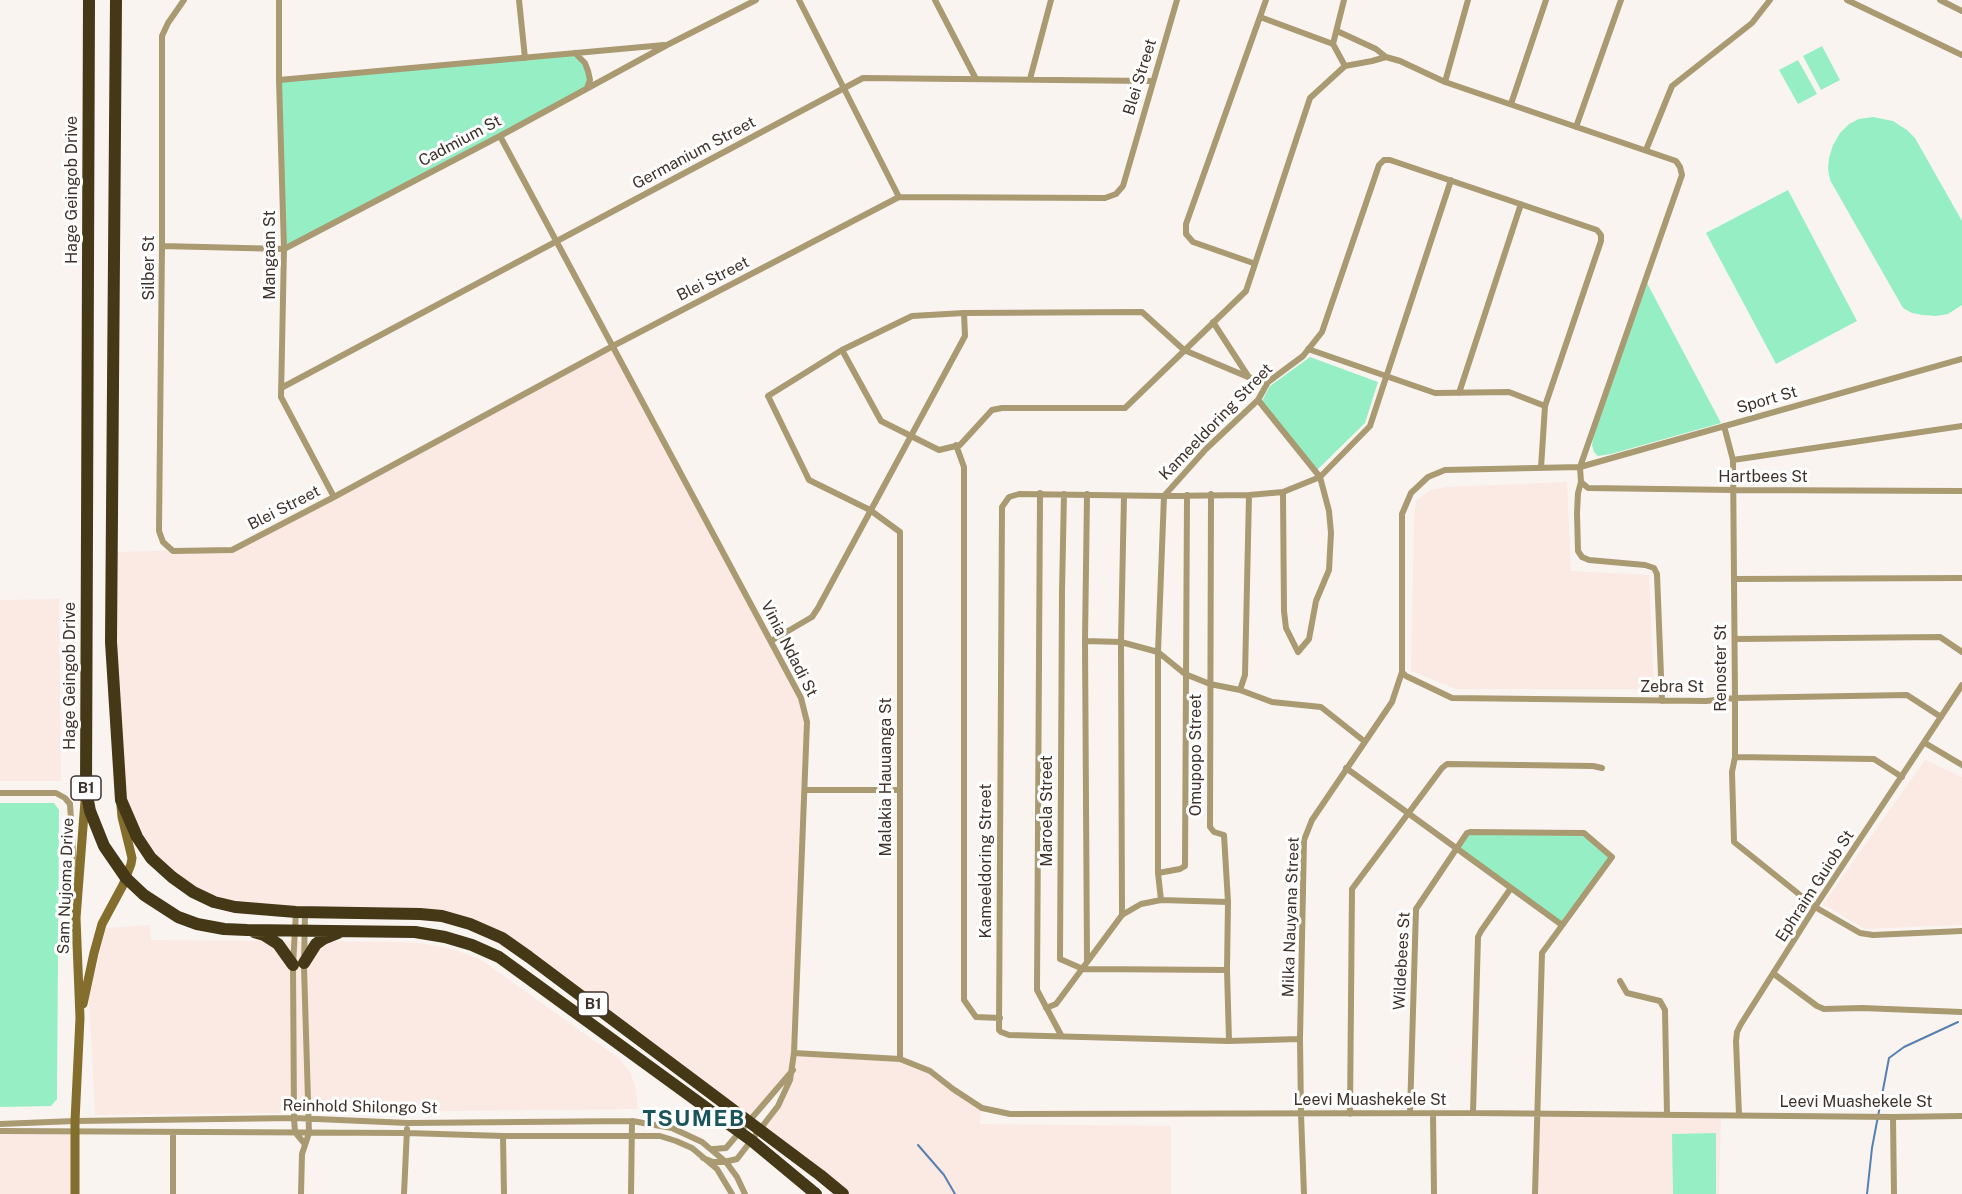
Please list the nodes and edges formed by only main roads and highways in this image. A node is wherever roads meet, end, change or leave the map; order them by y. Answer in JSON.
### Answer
{"nodes":[{"id":1,"x":89,"y":0,"type":"edge"},
{"id":2,"x":116,"y":0,"type":"edge"},
{"id":3,"x":247,"y":930,"type":"junction"},
{"id":4,"x":345,"y":931,"type":"junction"},
{"id":5,"x":816,"y":1194,"type":"edge"},
{"id":6,"x":843,"y":1194,"type":"edge"}],
"edges":[{"from":1,"to":3,"type":"highway","name":"Hage Geingob Drive","number":"B1"},
{"from":2,"to":6,"type":"highway","number":"B1"},
{"from":3,"to":4,"type":"highway","name":"Hage Geingob Drive","number":"B1"},
{"from":3,"to":4,"type":"highway"},
{"from":4,"to":5,"type":"highway","name":"Hage Geingob Drive","number":"B1"}]}
